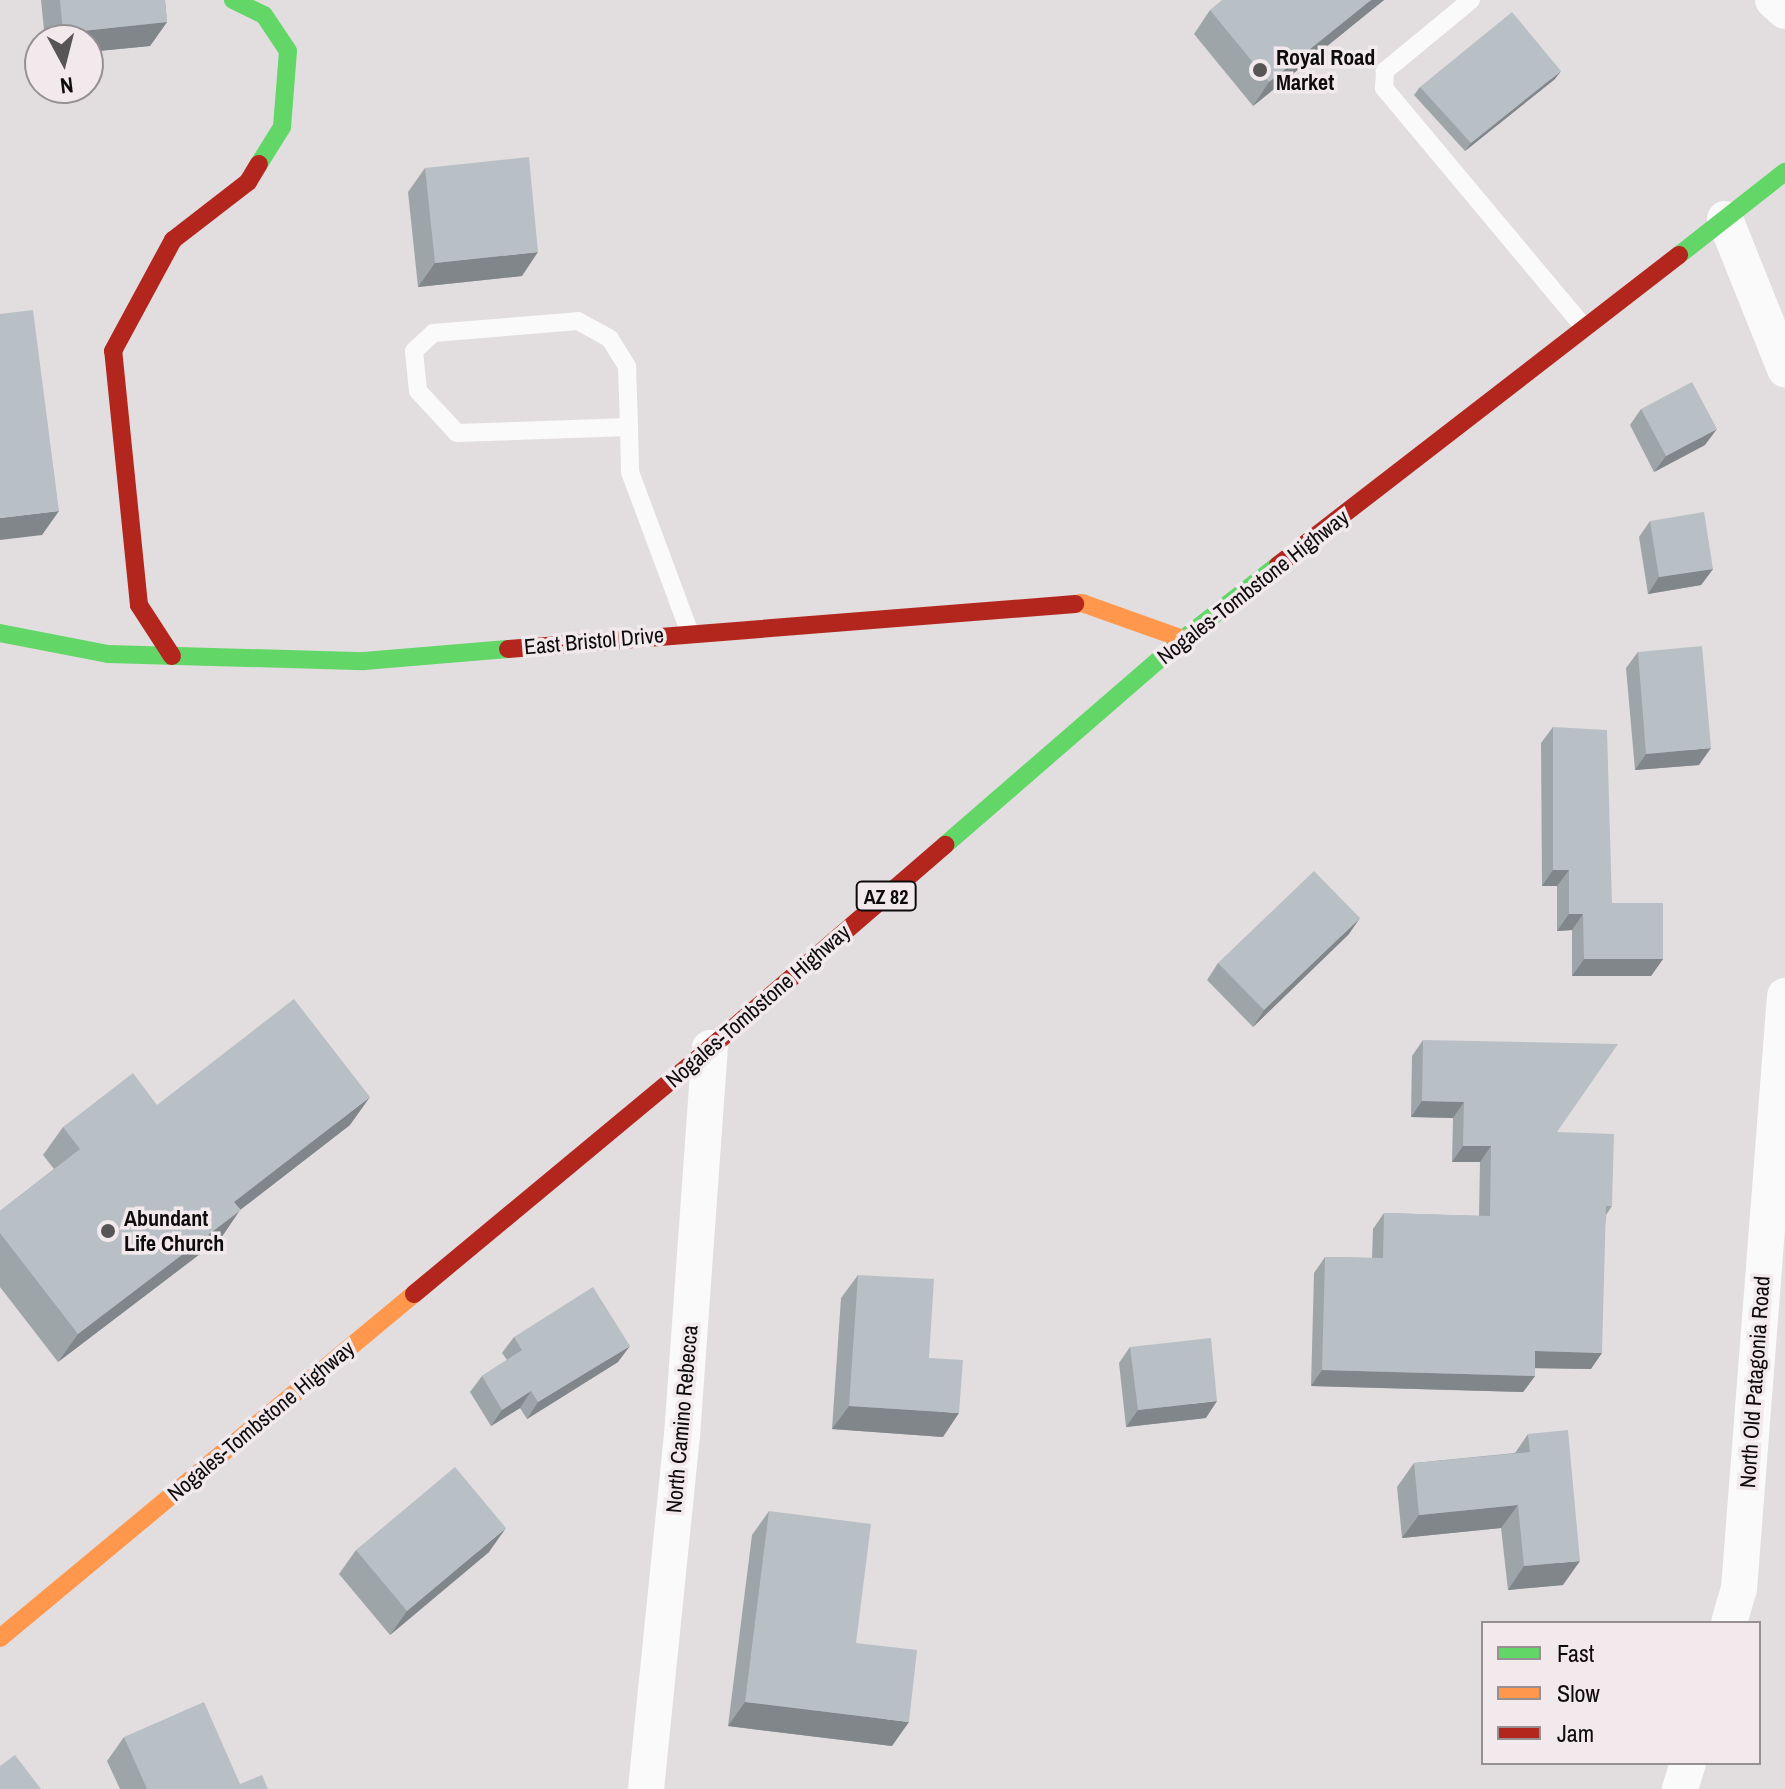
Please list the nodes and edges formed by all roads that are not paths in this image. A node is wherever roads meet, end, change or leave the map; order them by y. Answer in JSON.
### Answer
{"nodes":[{"id":1,"x":233,"y":0,"type":"edge"},
{"id":2,"x":1471,"y":0,"type":"edge"},
{"id":3,"x":1773,"y":0,"type":"edge"},
{"id":4,"x":1785,"y":11,"type":"edge"},
{"id":5,"x":1785,"y":172,"type":"edge"},
{"id":6,"x":1725,"y":219,"type":"junction"},
{"id":7,"x":1585,"y":328,"type":"junction"},
{"id":8,"x":1785,"y":369,"type":"edge"},
{"id":9,"x":629,"y":427,"type":"junction"},
{"id":10,"x":0,"y":633,"type":"edge"},
{"id":11,"x":690,"y":633,"type":"junction"},
{"id":12,"x":1183,"y":639,"type":"junction"},
{"id":13,"x":172,"y":656,"type":"junction"},
{"id":14,"x":1785,"y":996,"type":"edge"},
{"id":15,"x":710,"y":1048,"type":"junction"},
{"id":16,"x":1730,"y":1621,"type":"edge"},
{"id":17,"x":0,"y":1638,"type":"edge"},
{"id":18,"x":1687,"y":1765,"type":"edge"},
{"id":19,"x":646,"y":1789,"type":"edge"},
{"id":20,"x":1680,"y":1789,"type":"edge"}],
"edges":[{"from":1,"to":13,"type":"main road"},
{"from":2,"to":7,"type":"lane"},
{"from":3,"to":4,"type":"street"},
{"from":5,"to":6,"type":"main road","name":"Nogales-Tombstone Highway","number":"AZ 82"},
{"from":6,"to":7,"type":"main road","name":"Nogales-Tombstone Highway","number":"AZ 82"},
{"from":6,"to":8,"type":"street"},
{"from":7,"to":12,"type":"main road","name":"Nogales-Tombstone Highway","number":"AZ 82"},
{"from":9,"to":9,"type":"lane"},
{"from":9,"to":11,"type":"lane"},
{"from":10,"to":13,"type":"main road","name":"East Bristol Drive"},
{"from":11,"to":12,"type":"main road","name":"East Bristol Drive"},
{"from":11,"to":13,"type":"main road","name":"East Bristol Drive"},
{"from":12,"to":15,"type":"main road","name":"Nogales-Tombstone Highway","number":"AZ 82"},
{"from":14,"to":16,"type":"street","name":"North Old Patagonia Road"},
{"from":15,"to":17,"type":"main road","name":"Nogales-Tombstone Highway","number":"AZ 82"},
{"from":15,"to":19,"type":"street","name":"North Camino Rebecca"},
{"from":18,"to":20,"type":"street"}]}
